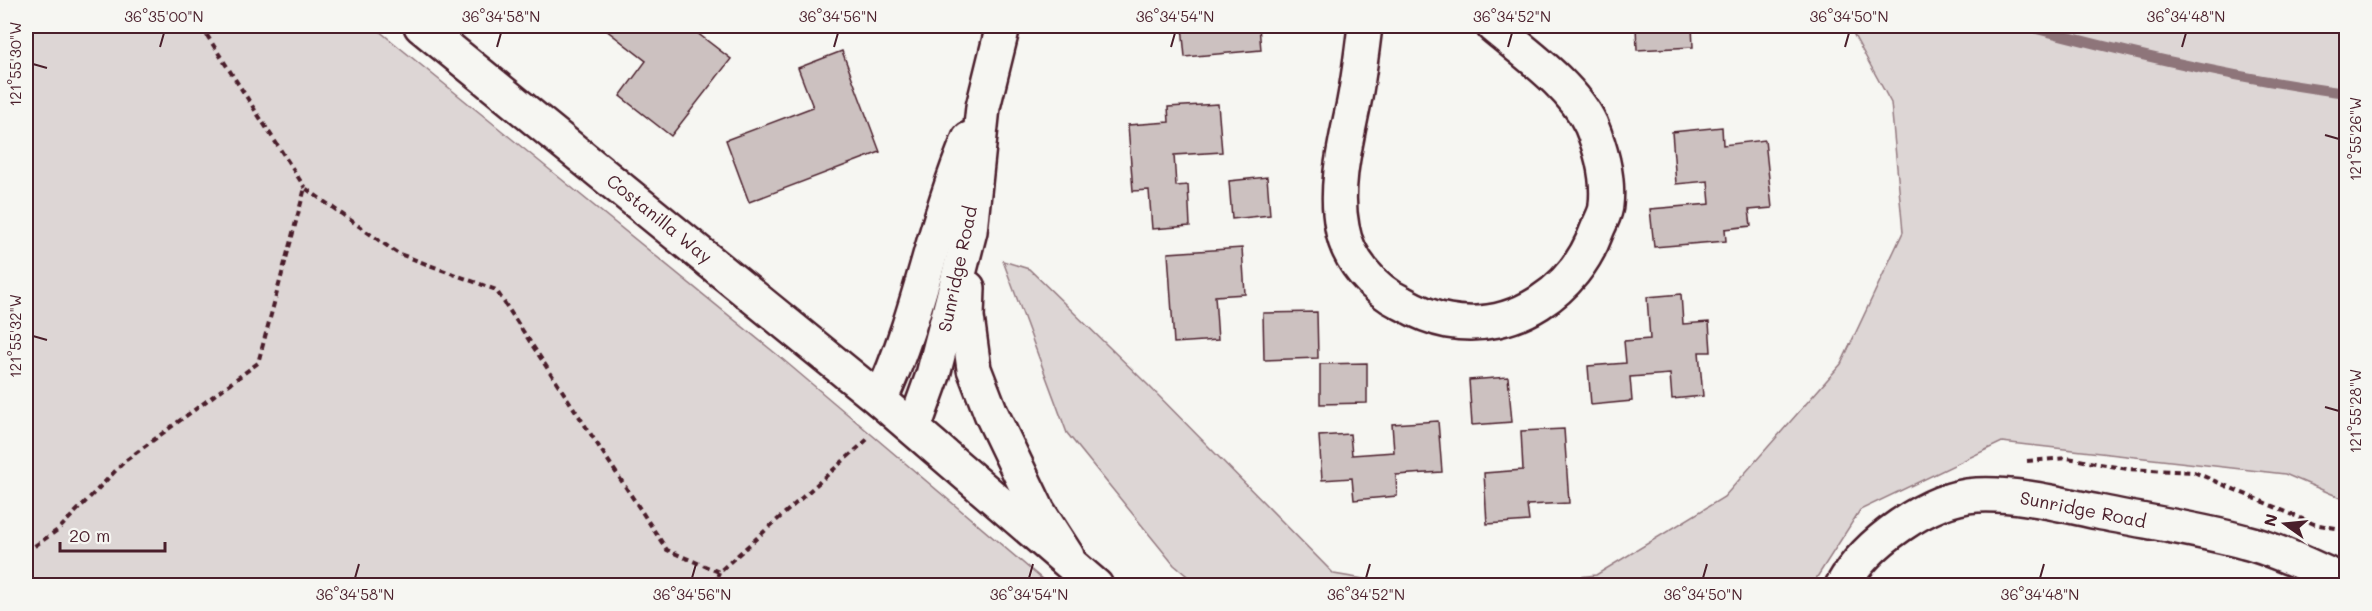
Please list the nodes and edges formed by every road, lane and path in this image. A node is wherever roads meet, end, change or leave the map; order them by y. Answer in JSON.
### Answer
{"nodes":[{"id":1,"x":201,"y":26,"type":"edge"},
{"id":2,"x":421,"y":26,"type":"edge"},
{"id":3,"x":1003,"y":26,"type":"edge"},
{"id":4,"x":1365,"y":26,"type":"edge"},
{"id":5,"x":1493,"y":26,"type":"edge"},
{"id":6,"x":983,"y":107,"type":"junction"},
{"id":7,"x":305,"y":188,"type":"junction"},
{"id":8,"x":970,"y":231,"type":"junction"},
{"id":9,"x":897,"y":414,"type":"junction"},
{"id":10,"x":26,"y":552,"type":"edge"},
{"id":11,"x":719,"y":572,"type":"junction"},
{"id":12,"x":1087,"y":579,"type":"edge"},
{"id":13,"x":2346,"y":582,"type":"edge"},
{"id":14,"x":714,"y":585,"type":"edge"},
{"id":15,"x":1842,"y":585,"type":"edge"}],
"edges":[{"from":1,"to":7,"type":"path"},
{"from":2,"to":9,"type":"street","name":"Costanilla Way"},
{"from":3,"to":6,"type":"street","name":"Sunridge Road"},
{"from":4,"to":5,"type":"street"},
{"from":6,"to":8,"type":"street","name":"Sunridge Road"},
{"from":6,"to":9,"type":"street","name":"Sunridge Road"},
{"from":7,"to":10,"type":"path"},
{"from":7,"to":11,"type":"path"},
{"from":8,"to":9,"type":"street","name":"Sunridge Road"},
{"from":8,"to":12,"type":"street"},
{"from":9,"to":11,"type":"path"},
{"from":9,"to":12,"type":"street"},
{"from":11,"to":14,"type":"path"},
{"from":13,"to":15,"type":"street","name":"Sunridge Road"}]}
